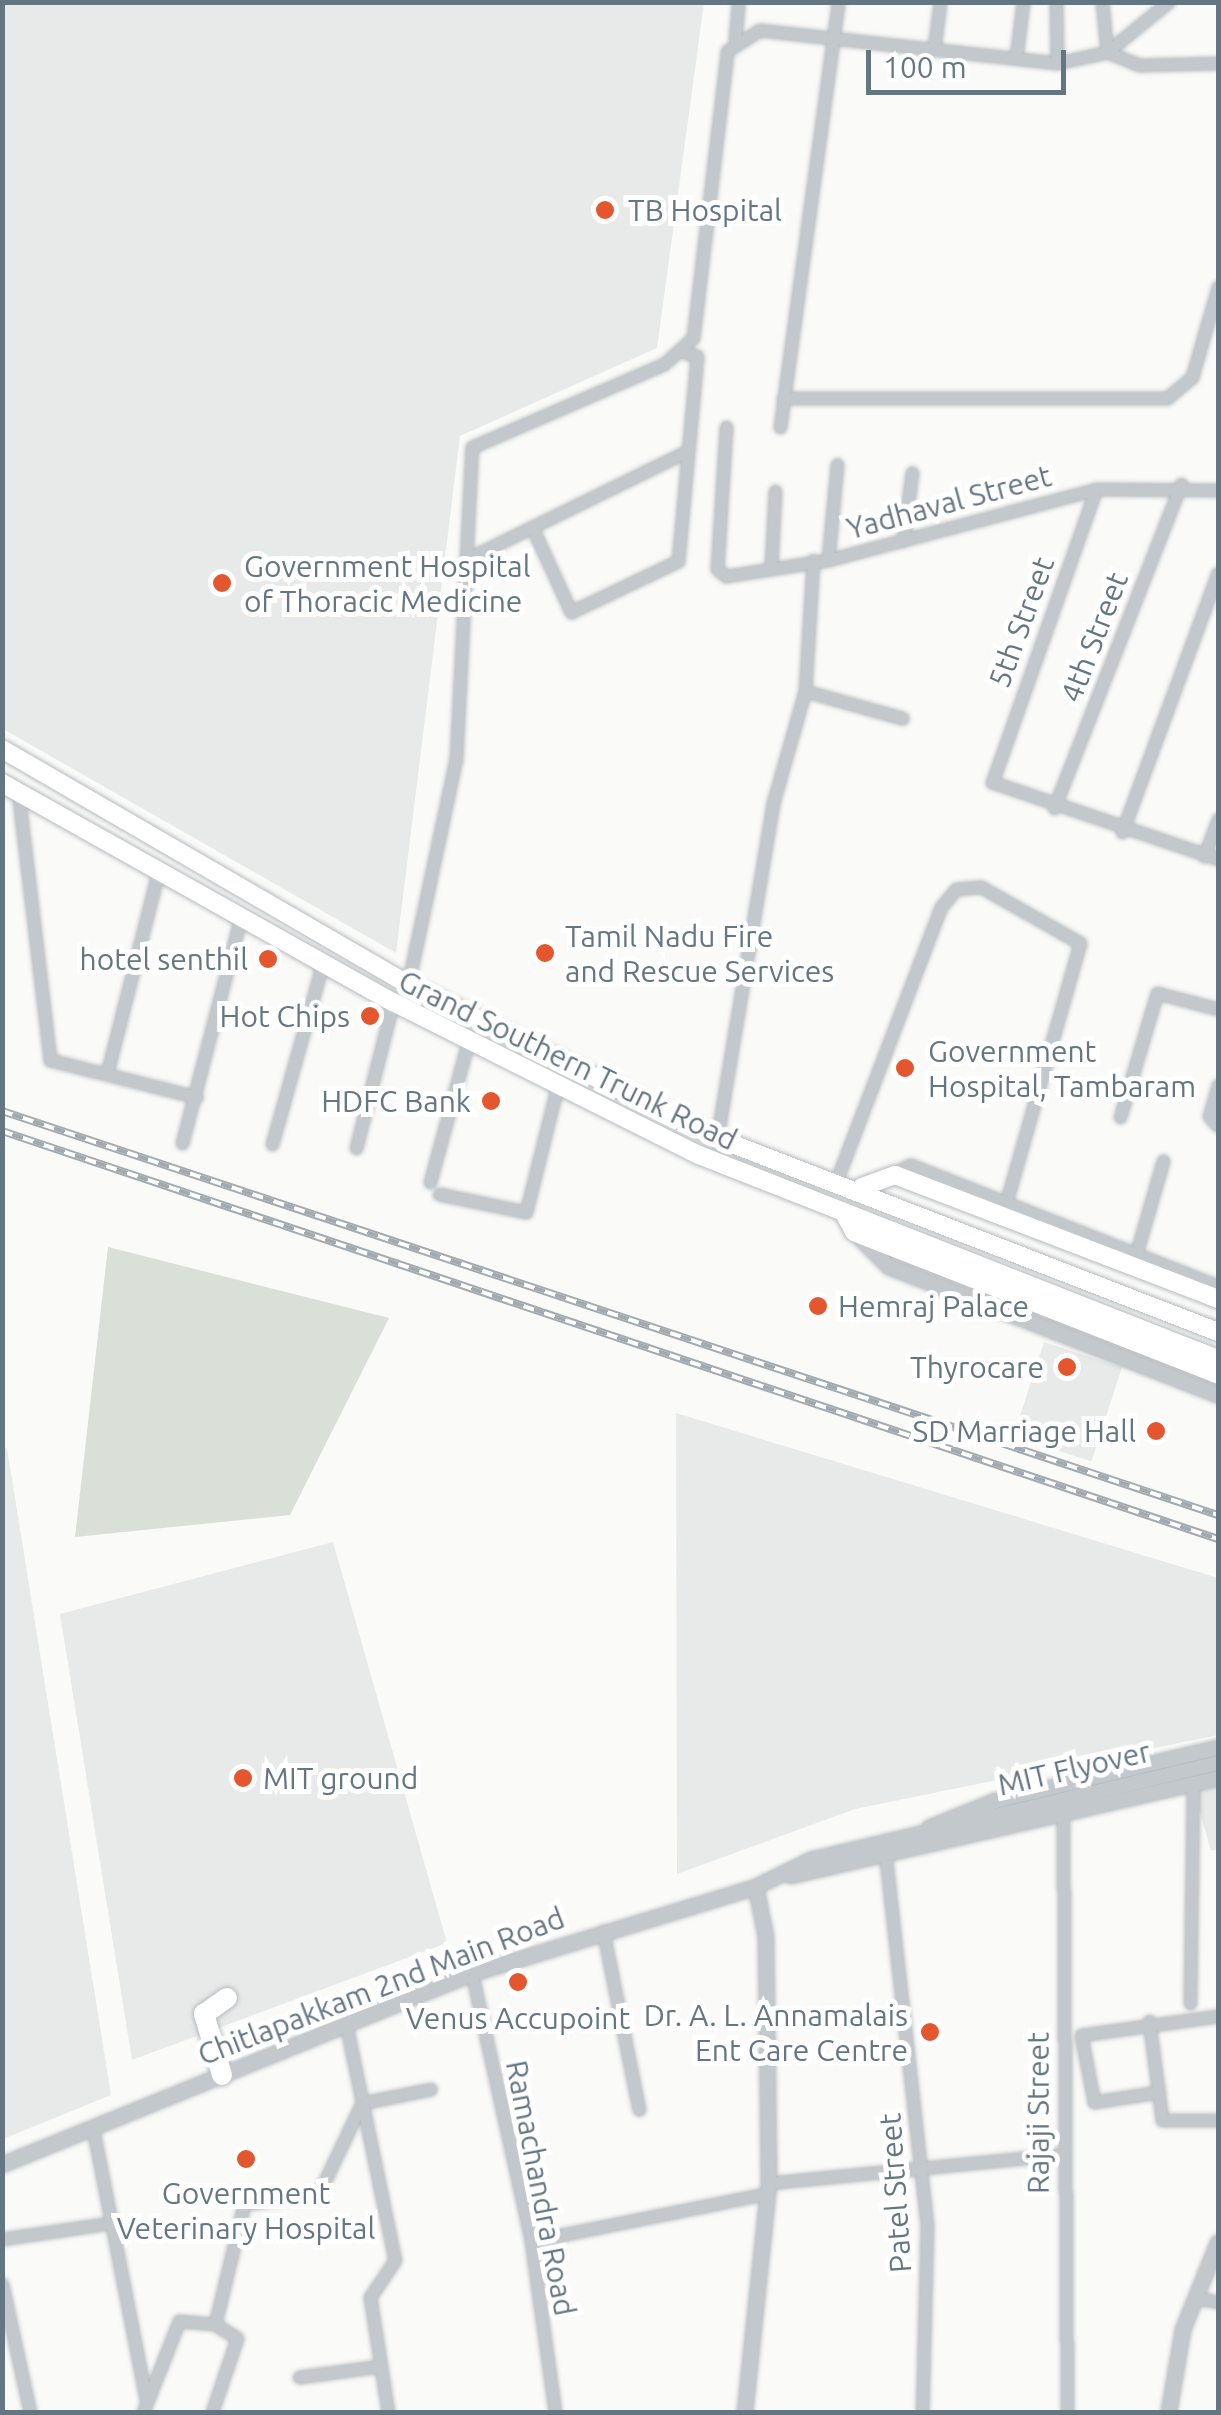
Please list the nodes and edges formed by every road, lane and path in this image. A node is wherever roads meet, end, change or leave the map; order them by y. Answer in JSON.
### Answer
{"nodes":[{"id":1,"x":738,"y":2,"type":"edge"},
{"id":2,"x":838,"y":2,"type":"edge"},
{"id":3,"x":940,"y":2,"type":"edge"},
{"id":4,"x":1022,"y":2,"type":"edge"},
{"id":5,"x":1056,"y":2,"type":"edge"},
{"id":6,"x":1102,"y":2,"type":"edge"},
{"id":7,"x":1168,"y":2,"type":"edge"},
{"id":8,"x":828,"y":36,"type":"junction"},
{"id":9,"x":736,"y":40,"type":"junction"},
{"id":10,"x":934,"y":49,"type":"junction"},
{"id":11,"x":1107,"y":52,"type":"junction"},
{"id":12,"x":1016,"y":58,"type":"junction"},
{"id":13,"x":1057,"y":63,"type":"junction"},
{"id":14,"x":1218,"y":63,"type":"edge"},
{"id":15,"x":1218,"y":287,"type":"edge"},
{"id":16,"x":684,"y":352,"type":"junction"},
{"id":17,"x":782,"y":398,"type":"junction"},
{"id":18,"x":726,"y":426,"type":"dead end"},
{"id":19,"x":780,"y":427,"type":"dead end"},
{"id":20,"x":687,"y":451,"type":"junction"},
{"id":21,"x":837,"y":464,"type":"dead end"},
{"id":22,"x":912,"y":473,"type":"dead end"},
{"id":23,"x":1181,"y":484,"type":"junction"},
{"id":24,"x":1096,"y":489,"type":"junction"},
{"id":25,"x":1218,"y":490,"type":"edge"},
{"id":26,"x":775,"y":491,"type":"dead end"},
{"id":27,"x":532,"y":527,"type":"junction"},
{"id":28,"x":904,"y":541,"type":"junction"},
{"id":29,"x":469,"y":558,"type":"junction"},
{"id":30,"x":813,"y":560,"type":"junction"},
{"id":31,"x":828,"y":560,"type":"junction"},
{"id":32,"x":771,"y":566,"type":"junction"},
{"id":33,"x":1218,"y":574,"type":"edge"},
{"id":34,"x":805,"y":691,"type":"junction"},
{"id":35,"x":902,"y":718,"type":"dead end"},
{"id":36,"x":2,"y":748,"type":"edge"},
{"id":37,"x":10,"y":787,"type":"edge"},
{"id":38,"x":1054,"y":808,"type":"junction"},
{"id":39,"x":1218,"y":819,"type":"edge"},
{"id":40,"x":1122,"y":832,"type":"junction"},
{"id":41,"x":1204,"y":856,"type":"junction"},
{"id":42,"x":1218,"y":859,"type":"edge"},
{"id":43,"x":158,"y":870,"type":"junction"},
{"id":44,"x":241,"y":916,"type":"junction"},
{"id":45,"x":323,"y":962,"type":"junction"},
{"id":46,"x":408,"y":984,"type":"junction"},
{"id":47,"x":393,"y":1002,"type":"junction"},
{"id":48,"x":1218,"y":1008,"type":"edge"},
{"id":49,"x":468,"y":1042,"type":"junction"},
{"id":50,"x":106,"y":1073,"type":"junction"},
{"id":51,"x":1218,"y":1085,"type":"edge"},
{"id":52,"x":557,"y":1088,"type":"junction"},
{"id":53,"x":196,"y":1097,"type":"junction"},
{"id":54,"x":1120,"y":1117,"type":"dead end"},
{"id":55,"x":1218,"y":1126,"type":"edge"},
{"id":56,"x":717,"y":1138,"type":"junction"},
{"id":57,"x":182,"y":1143,"type":"dead end"},
{"id":58,"x":272,"y":1144,"type":"dead end"},
{"id":59,"x":356,"y":1148,"type":"dead end"},
{"id":60,"x":1163,"y":1161,"type":"dead end"},
{"id":61,"x":838,"y":1178,"type":"junction"},
{"id":62,"x":902,"y":1178,"type":"junction"},
{"id":63,"x":430,"y":1182,"type":"dead end"},
{"id":64,"x":862,"y":1187,"type":"junction"},
{"id":65,"x":439,"y":1194,"type":"dead end"},
{"id":66,"x":1006,"y":1203,"type":"junction"},
{"id":67,"x":844,"y":1212,"type":"junction"},
{"id":68,"x":854,"y":1232,"type":"junction"},
{"id":69,"x":1136,"y":1254,"type":"junction"},
{"id":70,"x":1218,"y":1288,"type":"edge"},
{"id":71,"x":1218,"y":1299,"type":"edge"},
{"id":72,"x":1218,"y":1332,"type":"edge"},
{"id":73,"x":1218,"y":1359,"type":"edge"},
{"id":74,"x":1218,"y":1375,"type":"edge"},
{"id":75,"x":1218,"y":1395,"type":"edge"},
{"id":76,"x":1218,"y":1748,"type":"edge"},
{"id":77,"x":1218,"y":1763,"type":"edge"},
{"id":78,"x":1218,"y":1778,"type":"edge"},
{"id":79,"x":1192,"y":1784,"type":"junction"},
{"id":80,"x":1063,"y":1812,"type":"junction"},
{"id":81,"x":938,"y":1831,"type":"junction"},
{"id":82,"x":885,"y":1852,"type":"junction"},
{"id":83,"x":786,"y":1877,"type":"junction"},
{"id":84,"x":756,"y":1887,"type":"junction"},
{"id":85,"x":603,"y":1932,"type":"junction"},
{"id":86,"x":472,"y":1974,"type":"junction"},
{"id":87,"x":226,"y":1998,"type":"dead end"},
{"id":88,"x":1190,"y":2003,"type":"dead end"},
{"id":89,"x":1218,"y":2016,"type":"edge"},
{"id":90,"x":1149,"y":2021,"type":"junction"},
{"id":91,"x":346,"y":2024,"type":"junction"},
{"id":92,"x":222,"y":2075,"type":"junction"},
{"id":93,"x":431,"y":2089,"type":"dead end"},
{"id":94,"x":1159,"y":2092,"type":"junction"},
{"id":95,"x":362,"y":2103,"type":"junction"},
{"id":96,"x":639,"y":2109,"type":"dead end"},
{"id":97,"x":1218,"y":2120,"type":"edge"},
{"id":98,"x":93,"y":2129,"type":"junction"},
{"id":99,"x":1063,"y":2154,"type":"junction"},
{"id":100,"x":2,"y":2165,"type":"edge"},
{"id":101,"x":922,"y":2168,"type":"junction"},
{"id":102,"x":769,"y":2188,"type":"junction"},
{"id":103,"x":112,"y":2223,"type":"junction"},
{"id":104,"x":2,"y":2239,"type":"edge"},
{"id":105,"x":531,"y":2241,"type":"junction"},
{"id":106,"x":1218,"y":2243,"type":"edge"},
{"id":107,"x":2,"y":2284,"type":"edge"},
{"id":108,"x":1196,"y":2298,"type":"junction"},
{"id":109,"x":1218,"y":2302,"type":"edge"},
{"id":110,"x":215,"y":2324,"type":"junction"},
{"id":111,"x":380,"y":2366,"type":"junction"},
{"id":112,"x":299,"y":2378,"type":"dead end"},
{"id":113,"x":144,"y":2406,"type":"edge"},
{"id":114,"x":30,"y":2412,"type":"edge"},
{"id":115,"x":212,"y":2412,"type":"edge"},
{"id":116,"x":388,"y":2412,"type":"edge"},
{"id":117,"x":556,"y":2412,"type":"edge"},
{"id":118,"x":745,"y":2412,"type":"edge"},
{"id":119,"x":922,"y":2412,"type":"edge"},
{"id":120,"x":1067,"y":2412,"type":"edge"},
{"id":121,"x":1169,"y":2412,"type":"edge"}],
"edges":[{"from":1,"to":9,"type":"street"},
{"from":2,"to":8,"type":"street"},
{"from":3,"to":10,"type":"street"},
{"from":4,"to":12,"type":"street"},
{"from":5,"to":13,"type":"street"},
{"from":6,"to":11,"type":"street"},
{"from":7,"to":11,"type":"street"},
{"from":8,"to":9,"type":"street"},
{"from":8,"to":10,"type":"street"},
{"from":8,"to":17,"type":"street"},
{"from":9,"to":16,"type":"street"},
{"from":10,"to":12,"type":"street"},
{"from":11,"to":13,"type":"street"},
{"from":11,"to":14,"type":"street"},
{"from":12,"to":13,"type":"street"},
{"from":15,"to":17,"type":"street"},
{"from":16,"to":20,"type":"street"},
{"from":16,"to":29,"type":"street"},
{"from":17,"to":19,"type":"street"},
{"from":18,"to":32,"type":"street","name":"Yadhaval Street"},
{"from":20,"to":27,"type":"street"},
{"from":20,"to":27,"type":"street"},
{"from":21,"to":31,"type":"street"},
{"from":22,"to":28,"type":"street"},
{"from":23,"to":24,"type":"street","name":"Yadhaval Street"},
{"from":23,"to":25,"type":"street","name":"Yadhaval Street"},
{"from":23,"to":38,"type":"street","name":"4th Street"},
{"from":24,"to":28,"type":"street","name":"Yadhaval Street"},
{"from":24,"to":38,"type":"street","name":"5th Street"},
{"from":26,"to":32,"type":"street"},
{"from":27,"to":29,"type":"street"},
{"from":28,"to":31,"type":"street","name":"Yadhaval Street"},
{"from":29,"to":46,"type":"street"},
{"from":30,"to":31,"type":"street","name":"Yadhaval Street"},
{"from":30,"to":32,"type":"street","name":"Yadhaval Street"},
{"from":30,"to":34,"type":"street"},
{"from":33,"to":40,"type":"street"},
{"from":34,"to":35,"type":"street"},
{"from":34,"to":56,"type":"street"},
{"from":36,"to":46,"type":"main road","name":"Grand Southern Trunk Road"},
{"from":37,"to":43,"type":"main road","name":"Grand Southern Trunk Road"},
{"from":37,"to":50,"type":"street"},
{"from":38,"to":40,"type":"street"},
{"from":39,"to":41,"type":"street"},
{"from":40,"to":41,"type":"street"},
{"from":41,"to":42,"type":"street"},
{"from":43,"to":44,"type":"main road","name":"Grand Southern Trunk Road"},
{"from":43,"to":50,"type":"street"},
{"from":44,"to":45,"type":"main road","name":"Grand Southern Trunk Road"},
{"from":44,"to":53,"type":"street"},
{"from":45,"to":47,"type":"main road","name":"Grand Southern Trunk Road"},
{"from":45,"to":58,"type":"street"},
{"from":46,"to":56,"type":"main road","name":"Grand Southern Trunk Road"},
{"from":47,"to":49,"type":"main road","name":"Grand Southern Trunk Road"},
{"from":47,"to":59,"type":"street"},
{"from":48,"to":54,"type":"street"},
{"from":49,"to":52,"type":"main road","name":"Grand Southern Trunk Road"},
{"from":49,"to":63,"type":"street"},
{"from":50,"to":53,"type":"street"},
{"from":51,"to":55,"type":"street"},
{"from":52,"to":65,"type":"street"},
{"from":52,"to":67,"type":"main road","name":"Grand Southern Trunk Road"},
{"from":53,"to":57,"type":"street"},
{"from":56,"to":61,"type":"main road","name":"Grand Southern Trunk Road"},
{"from":60,"to":69,"type":"street"},
{"from":61,"to":64,"type":"main road","name":"Grand Southern Trunk Road"},
{"from":61,"to":66,"type":"street"},
{"from":62,"to":64,"type":"main road"},
{"from":62,"to":66,"type":"street"},
{"from":62,"to":71,"type":"main road"},
{"from":64,"to":72,"type":"main road","name":"Grand Southern Trunk Road"},
{"from":66,"to":69,"type":"street"},
{"from":67,"to":68,"type":"main road"},
{"from":67,"to":73,"type":"main road","name":"Grand Southern Trunk Road"},
{"from":68,"to":74,"type":"main road"},
{"from":68,"to":75,"type":"street"},
{"from":69,"to":70,"type":"street"},
{"from":76,"to":81,"type":"street"},
{"from":77,"to":81,"type":"street","name":"MIT Flyover"},
{"from":78,"to":79,"type":"street"},
{"from":79,"to":80,"type":"street"},
{"from":79,"to":88,"type":"street"},
{"from":80,"to":81,"type":"street"},
{"from":80,"to":99,"type":"street","name":"Rajaji Street"},
{"from":81,"to":82,"type":"street"},
{"from":81,"to":83,"type":"street"},
{"from":82,"to":83,"type":"street"},
{"from":82,"to":101,"type":"street","name":"Patel Street"},
{"from":83,"to":84,"type":"street","name":"Chitlapakkam 2nd Main Road"},
{"from":84,"to":85,"type":"street","name":"Chitlapakkam 2nd Main Road"},
{"from":84,"to":102,"type":"street"},
{"from":85,"to":86,"type":"street","name":"Chitlapakkam 2nd Main Road"},
{"from":85,"to":96,"type":"street"},
{"from":86,"to":91,"type":"street","name":"Chitlapakkam 2nd Main Road"},
{"from":86,"to":105,"type":"street","name":"Ramachandra Road"},
{"from":87,"to":92,"type":"highway"},
{"from":89,"to":90,"type":"street"},
{"from":90,"to":94,"type":"street"},
{"from":90,"to":94,"type":"street"},
{"from":91,"to":92,"type":"street","name":"Chitlapakkam 2nd Main Road"},
{"from":91,"to":95,"type":"street"},
{"from":92,"to":98,"type":"street","name":"Chitlapakkam 2nd Main Road"},
{"from":93,"to":95,"type":"street"},
{"from":94,"to":97,"type":"street"},
{"from":95,"to":110,"type":"street"},
{"from":95,"to":111,"type":"street"},
{"from":98,"to":100,"type":"street","name":"Chitlapakkam 2nd Main Road"},
{"from":98,"to":103,"type":"street"},
{"from":99,"to":101,"type":"street"},
{"from":99,"to":120,"type":"street","name":"Rajaji Street"},
{"from":101,"to":102,"type":"street"},
{"from":101,"to":119,"type":"street","name":"Patel Street"},
{"from":102,"to":105,"type":"street"},
{"from":102,"to":118,"type":"street"},
{"from":103,"to":104,"type":"street"},
{"from":103,"to":113,"type":"street"},
{"from":105,"to":117,"type":"street","name":"Ramachandra Road"},
{"from":106,"to":108,"type":"street"},
{"from":107,"to":114,"type":"street"},
{"from":108,"to":109,"type":"street"},
{"from":108,"to":121,"type":"street"},
{"from":110,"to":113,"type":"street"},
{"from":110,"to":115,"type":"street"},
{"from":111,"to":112,"type":"street"},
{"from":111,"to":116,"type":"street"}]}
